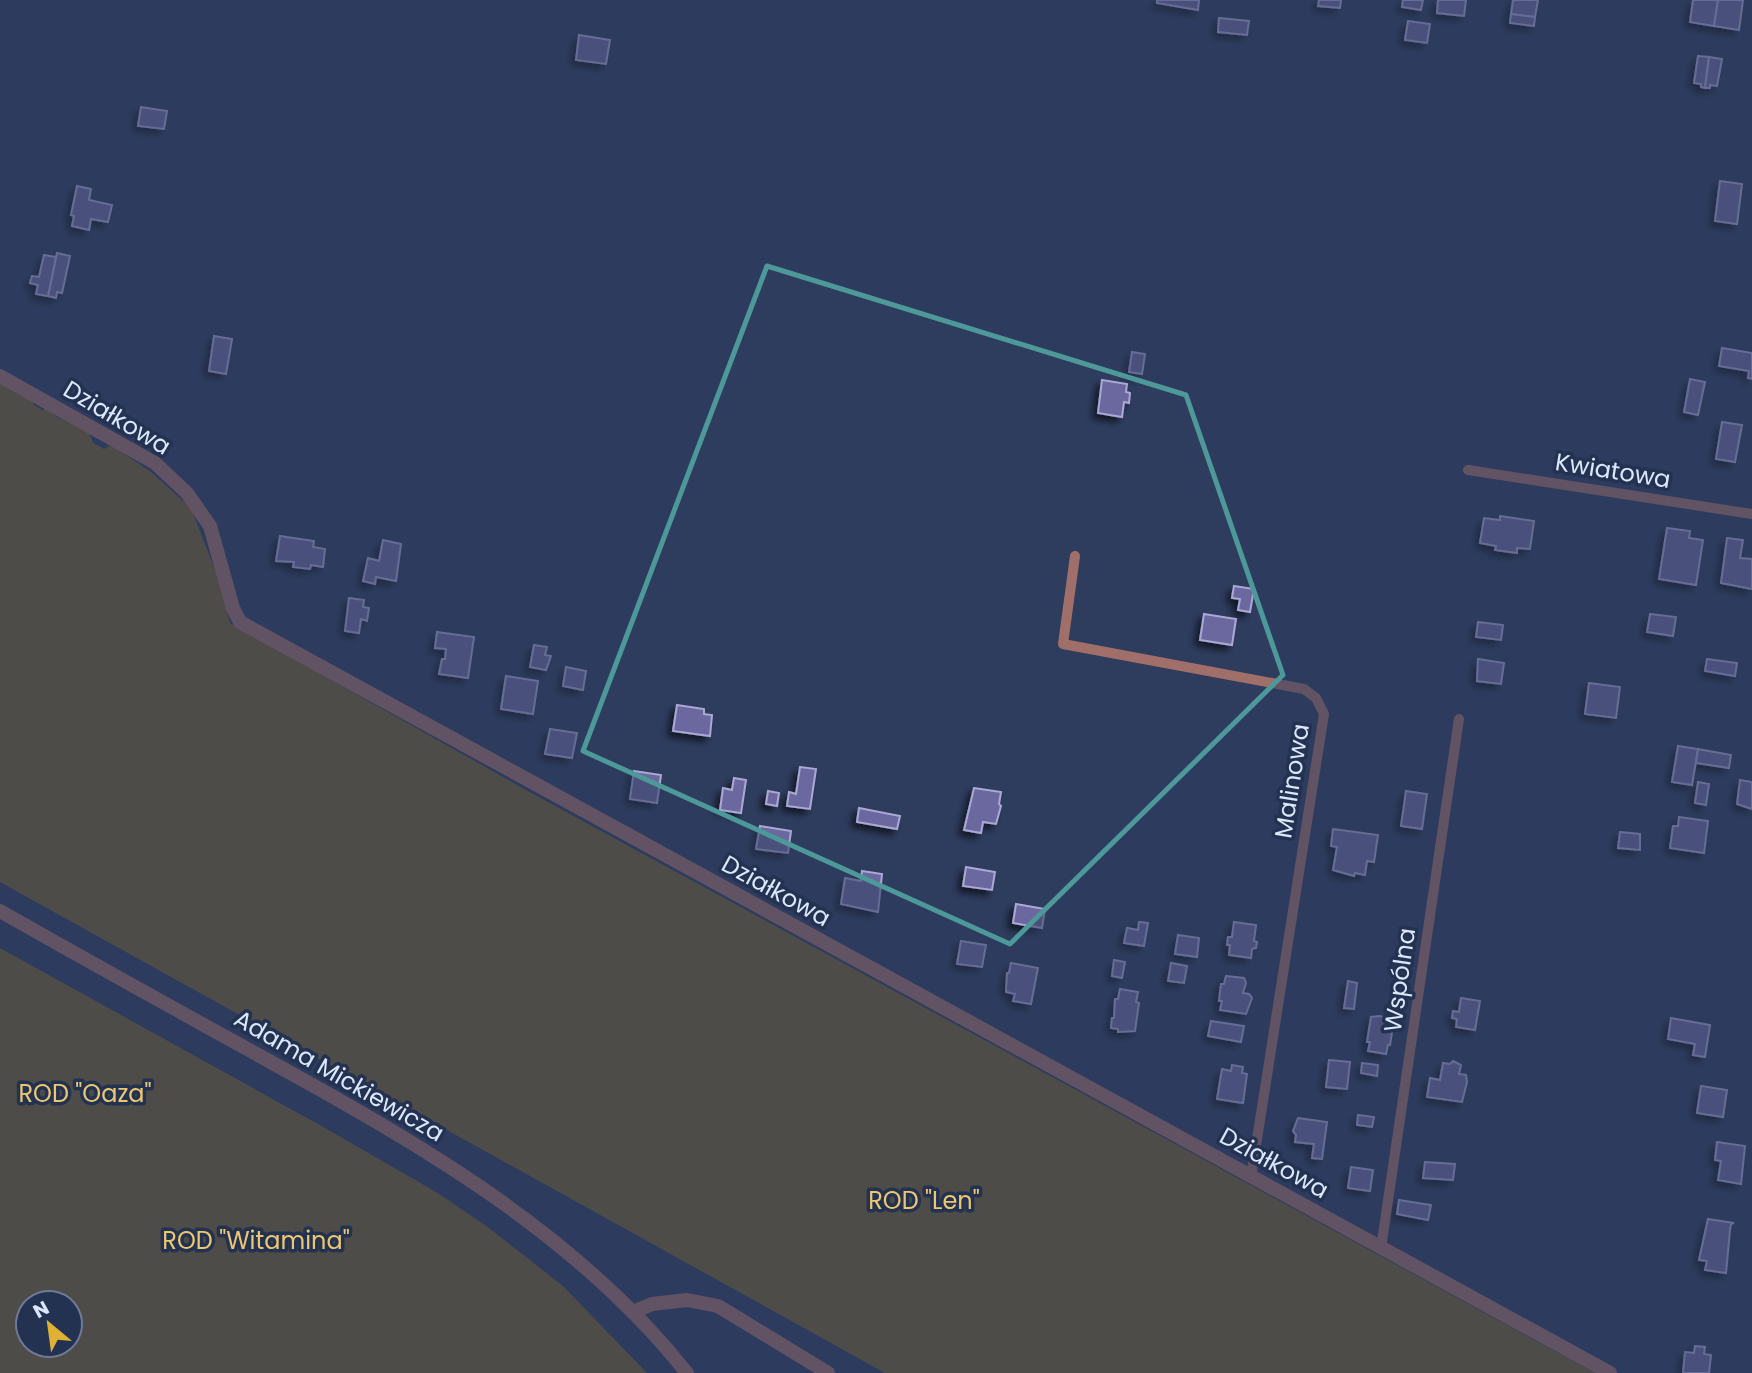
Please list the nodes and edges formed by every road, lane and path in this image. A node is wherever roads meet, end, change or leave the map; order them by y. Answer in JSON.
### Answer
{"nodes":[{"id":1,"x":0,"y":376,"type":"edge"},
{"id":2,"x":1468,"y":470,"type":"dead end"},
{"id":3,"x":1752,"y":514,"type":"edge"},
{"id":4,"x":1075,"y":556,"type":"dead end"},
{"id":5,"x":1459,"y":719,"type":"dead end"},
{"id":6,"x":0,"y":911,"type":"edge"},
{"id":7,"x":1251,"y":1177,"type":"junction"},
{"id":8,"x":1381,"y":1248,"type":"junction"},
{"id":9,"x":633,"y":1312,"type":"junction"},
{"id":10,"x":687,"y":1373,"type":"edge"},
{"id":11,"x":828,"y":1373,"type":"edge"},
{"id":12,"x":1609,"y":1373,"type":"edge"}],
"edges":[{"from":1,"to":7,"type":"street","name":"Działkowa"},
{"from":2,"to":3,"type":"lane","name":"Kwiatowa"},
{"from":4,"to":7,"type":"lane","name":"Malinowa"},
{"from":5,"to":8,"type":"lane","name":"Wspólna"},
{"from":6,"to":9,"type":"street","name":"Adama Mickiewicza"},
{"from":7,"to":8,"type":"street","name":"Działkowa"},
{"from":8,"to":12,"type":"street","name":"Działkowa"},
{"from":9,"to":10,"type":"street","name":"Adama Mickiewicza"},
{"from":9,"to":11,"type":"street"}]}
